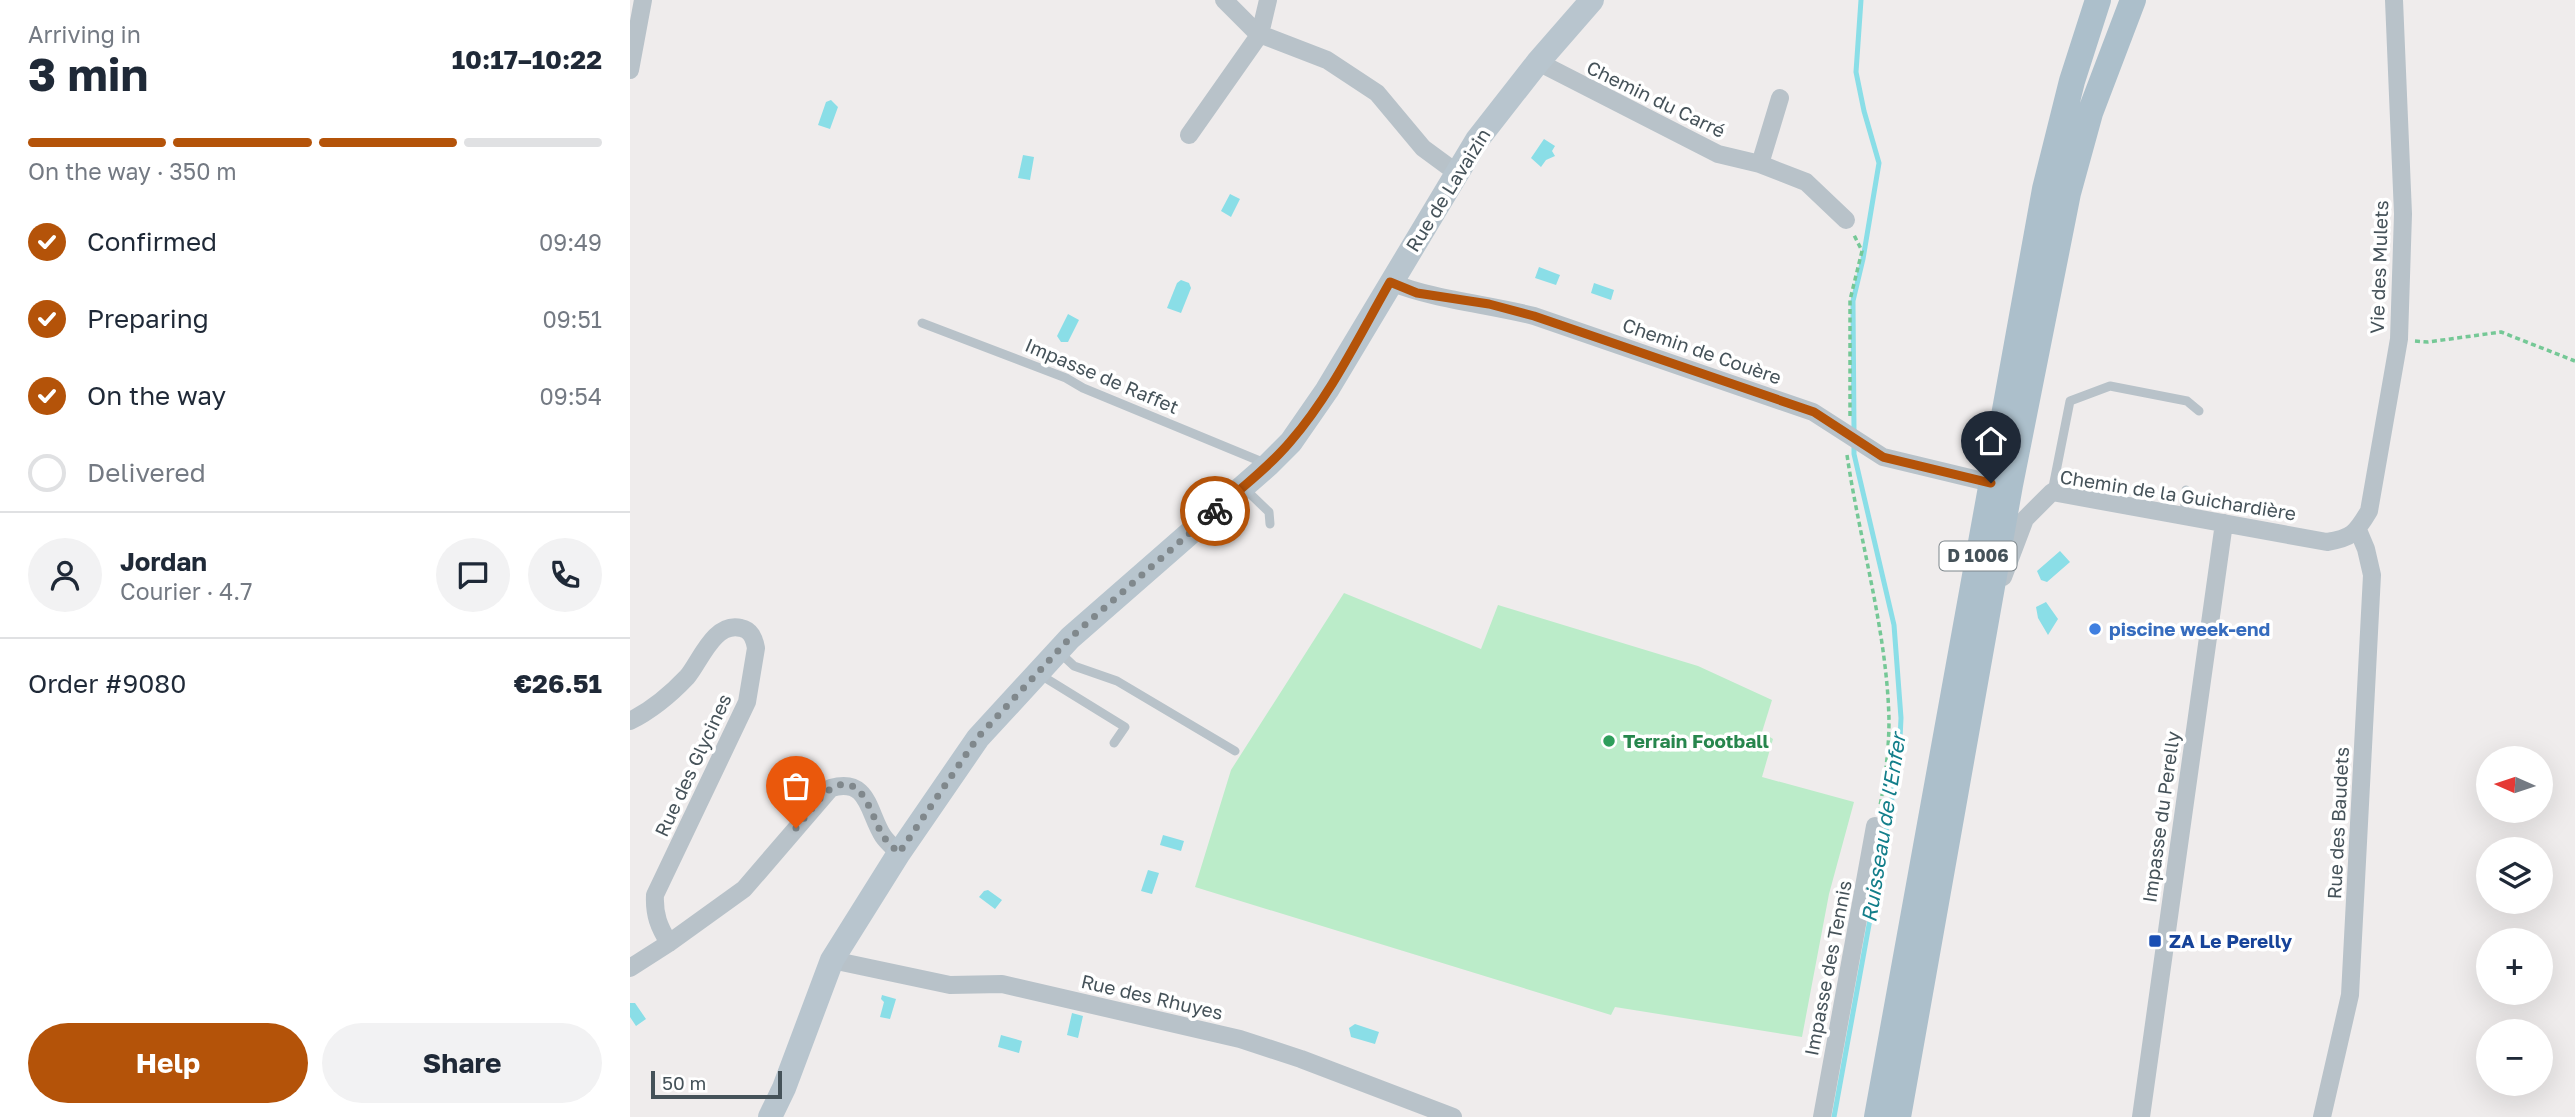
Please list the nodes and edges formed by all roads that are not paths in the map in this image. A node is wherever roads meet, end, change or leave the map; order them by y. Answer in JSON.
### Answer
{"nodes":[{"id":1,"x":643,"y":0,"type":"edge"},
{"id":2,"x":1224,"y":0,"type":"edge"},
{"id":3,"x":1268,"y":0,"type":"edge"},
{"id":4,"x":1592,"y":0,"type":"edge"},
{"id":5,"x":2098,"y":0,"type":"edge"},
{"id":6,"x":2133,"y":0,"type":"edge"},
{"id":7,"x":2394,"y":0,"type":"edge"},
{"id":8,"x":1260,"y":34,"type":"junction"},
{"id":9,"x":1538,"y":62,"type":"junction"},
{"id":10,"x":630,"y":70,"type":"edge"},
{"id":11,"x":1780,"y":98,"type":"dead end"},
{"id":12,"x":1189,"y":135,"type":"dead end"},
{"id":13,"x":1760,"y":164,"type":"junction"},
{"id":14,"x":1457,"y":173,"type":"junction"},
{"id":15,"x":1846,"y":220,"type":"road end"},
{"id":16,"x":1390,"y":282,"type":"junction"},
{"id":17,"x":922,"y":323,"type":"dead end"},
{"id":18,"x":2199,"y":411,"type":"dead end"},
{"id":19,"x":1268,"y":465,"type":"junction"},
{"id":20,"x":1991,"y":483,"type":"junction"},
{"id":21,"x":1243,"y":487,"type":"junction"},
{"id":22,"x":2186,"y":490,"type":"dead end"},
{"id":23,"x":2052,"y":492,"type":"junction"},
{"id":24,"x":2183,"y":516,"type":"junction"},
{"id":25,"x":2224,"y":523,"type":"junction"},
{"id":26,"x":1270,"y":524,"type":"dead end"},
{"id":27,"x":2358,"y":530,"type":"junction"},
{"id":28,"x":1986,"y":623,"type":"junction"},
{"id":29,"x":1058,"y":651,"type":"junction"},
{"id":30,"x":1037,"y":673,"type":"junction"},
{"id":31,"x":630,"y":721,"type":"edge"},
{"id":32,"x":1114,"y":743,"type":"dead end"},
{"id":33,"x":1235,"y":751,"type":"dead end"},
{"id":34,"x":1875,"y":827,"type":"road end"},
{"id":35,"x":899,"y":853,"type":"junction"},
{"id":36,"x":669,"y":943,"type":"junction"},
{"id":37,"x":832,"y":960,"type":"junction"},
{"id":38,"x":630,"y":968,"type":"edge"},
{"id":39,"x":769,"y":1117,"type":"edge"},
{"id":40,"x":1452,"y":1117,"type":"edge"},
{"id":41,"x":1822,"y":1117,"type":"edge"},
{"id":42,"x":1877,"y":1117,"type":"edge"},
{"id":43,"x":1898,"y":1117,"type":"edge"},
{"id":44,"x":2141,"y":1117,"type":"edge"},
{"id":45,"x":2322,"y":1117,"type":"edge"}],
"edges":[{"from":1,"to":10,"type":"street"},
{"from":2,"to":8,"type":"street"},
{"from":3,"to":8,"type":"street"},
{"from":4,"to":9,"type":"main road","name":"Rue de Lavaizin"},
{"from":5,"to":20,"type":"main road","number":"D 1006"},
{"from":6,"to":28,"type":"main road","number":"D 1006"},
{"from":7,"to":27,"type":"street","name":"Vie des Mulets"},
{"from":8,"to":12,"type":"street"},
{"from":8,"to":14,"type":"street"},
{"from":9,"to":13,"type":"street","name":"Chemin du Carré"},
{"from":9,"to":14,"type":"main road","name":"Rue de Lavaizin"},
{"from":11,"to":13,"type":"street"},
{"from":13,"to":15,"type":"street","name":"Chemin du Carré"},
{"from":14,"to":16,"type":"main road","name":"Rue de Lavaizin"},
{"from":16,"to":19,"type":"main road","name":"Rue de Lavaizin"},
{"from":16,"to":20,"type":"street","name":"Chemin de Couère"},
{"from":17,"to":19,"type":"lane","name":"Impasse de Raffet"},
{"from":18,"to":23,"type":"lane"},
{"from":19,"to":21,"type":"main road","name":"Rue de Lavaizin"},
{"from":20,"to":42,"type":"main road","number":"D 1006"},
{"from":21,"to":26,"type":"lane"},
{"from":21,"to":29,"type":"main road","name":"Rue de Lavaizin"},
{"from":22,"to":24,"type":"lane"},
{"from":23,"to":24,"type":"street","name":"Chemin de la Guichardière"},
{"from":23,"to":28,"type":"street","name":"Chemin de la Guichardière"},
{"from":24,"to":25,"type":"street","name":"Chemin de la Guichardière"},
{"from":25,"to":27,"type":"street","name":"Chemin de la Guichardière"},
{"from":25,"to":44,"type":"street","name":"Impasse du Perelly"},
{"from":27,"to":45,"type":"street","name":"Rue des Baudets"},
{"from":28,"to":43,"type":"main road","number":"D 1006"},
{"from":29,"to":30,"type":"main road","name":"Rue de Lavaizin"},
{"from":29,"to":33,"type":"lane"},
{"from":30,"to":32,"type":"lane"},
{"from":30,"to":35,"type":"main road","name":"Rue de Lavaizin"},
{"from":31,"to":36,"type":"street","name":"Rue des Glycines"},
{"from":34,"to":41,"type":"street","name":"Impasse des Tennis"},
{"from":35,"to":36,"type":"street"},
{"from":35,"to":37,"type":"main road","name":"Rue de Lavaizin"},
{"from":36,"to":38,"type":"street"},
{"from":37,"to":39,"type":"main road","name":"Rue de Lavaizin"},
{"from":37,"to":40,"type":"street","name":"Rue des Rhuyes"}]}
